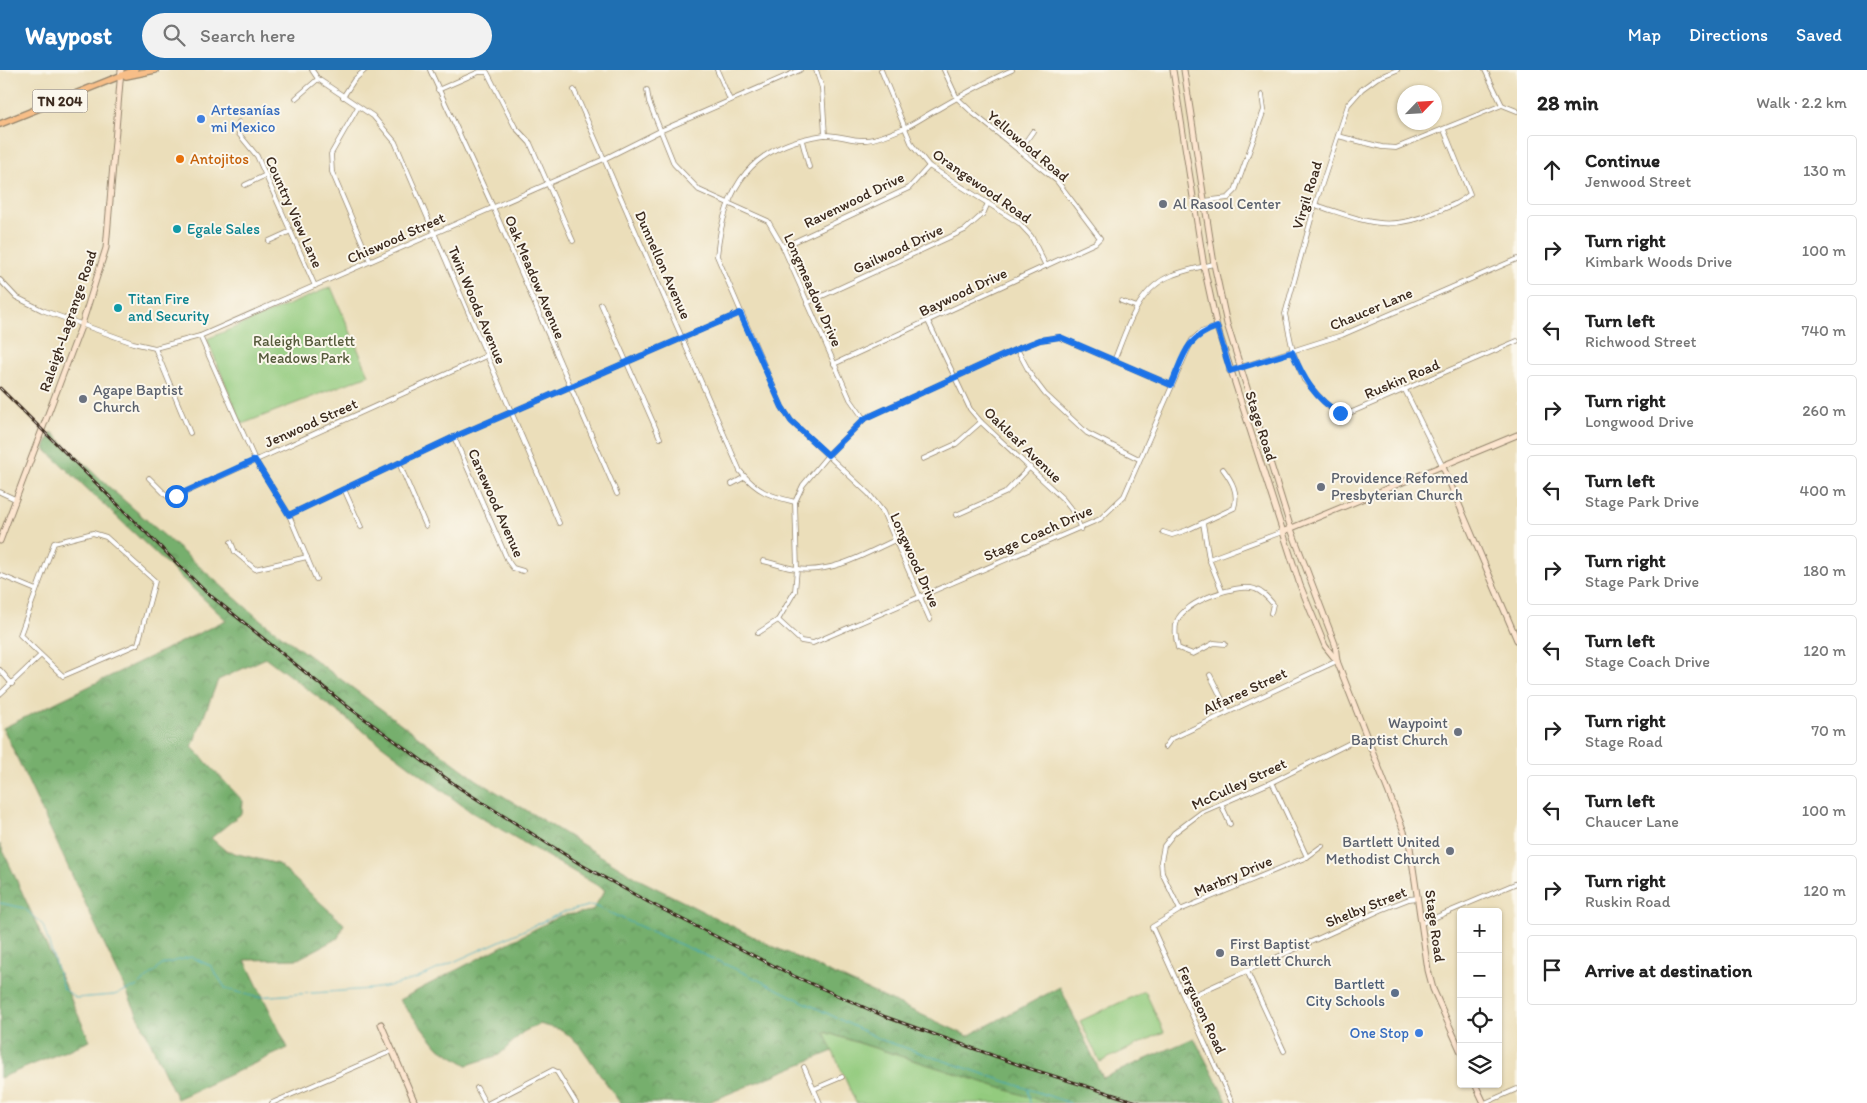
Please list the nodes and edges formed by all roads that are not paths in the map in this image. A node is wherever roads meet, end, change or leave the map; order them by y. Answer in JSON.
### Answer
{"nodes":[{"id":1,"x":122,"y":70,"type":"edge"},
{"id":2,"x":135,"y":70,"type":"edge"},
{"id":3,"x":154,"y":70,"type":"edge"},
{"id":4,"x":312,"y":70,"type":"edge"},
{"id":5,"x":365,"y":70,"type":"edge"},
{"id":6,"x":430,"y":70,"type":"edge"},
{"id":7,"x":717,"y":70,"type":"edge"},
{"id":8,"x":800,"y":70,"type":"edge"},
{"id":9,"x":816,"y":70,"type":"edge"},
{"id":10,"x":881,"y":70,"type":"edge"},
{"id":11,"x":944,"y":70,"type":"edge"},
{"id":12,"x":1185,"y":70,"type":"edge"},
{"id":13,"x":1396,"y":70,"type":"edge"},
{"id":14,"x":1486,"y":70,"type":"edge"},
{"id":15,"x":1009,"y":71,"type":"edge"},
{"id":16,"x":1173,"y":71,"type":"edge"},
{"id":17,"x":121,"y":77,"type":"junction"},
{"id":18,"x":318,"y":79,"type":"junction"},
{"id":19,"x":438,"y":90,"type":"junction"},
{"id":20,"x":574,"y":90,"type":"dead end"},
{"id":21,"x":647,"y":90,"type":"dead end"},
{"id":22,"x":1262,"y":95,"type":"dead end"},
{"id":23,"x":343,"y":97,"type":"junction"},
{"id":24,"x":296,"y":98,"type":"dead end"},
{"id":25,"x":957,"y":98,"type":"junction"},
{"id":26,"x":730,"y":100,"type":"junction"},
{"id":27,"x":1502,"y":105,"type":"junction"},
{"id":28,"x":358,"y":107,"type":"junction"},
{"id":29,"x":1517,"y":111,"type":"edge"},
{"id":30,"x":239,"y":122,"type":"dead end"},
{"id":31,"x":0,"y":124,"type":"edge"},
{"id":32,"x":904,"y":128,"type":"junction"},
{"id":33,"x":1033,"y":130,"type":"dead end"},
{"id":34,"x":1444,"y":130,"type":"junction"},
{"id":35,"x":660,"y":131,"type":"junction"},
{"id":36,"x":826,"y":135,"type":"junction"},
{"id":37,"x":1338,"y":136,"type":"junction"},
{"id":38,"x":802,"y":140,"type":"junction"},
{"id":39,"x":1019,"y":151,"type":"junction"},
{"id":40,"x":604,"y":159,"type":"junction"},
{"id":41,"x":929,"y":166,"type":"junction"},
{"id":42,"x":809,"y":167,"type":"dead end"},
{"id":43,"x":266,"y":175,"type":"junction"},
{"id":44,"x":550,"y":183,"type":"junction"},
{"id":45,"x":245,"y":184,"type":"dead end"},
{"id":46,"x":1204,"y":201,"type":"junction"},
{"id":47,"x":729,"y":203,"type":"junction"},
{"id":48,"x":988,"y":203,"type":"junction"},
{"id":49,"x":1315,"y":205,"type":"junction"},
{"id":50,"x":493,"y":207,"type":"junction"},
{"id":51,"x":291,"y":231,"type":"junction"},
{"id":52,"x":435,"y":233,"type":"junction"},
{"id":53,"x":1100,"y":238,"type":"joint"},
{"id":54,"x":269,"y":241,"type":"dead end"},
{"id":55,"x":573,"y":241,"type":"dead end"},
{"id":56,"x":783,"y":247,"type":"junction"},
{"id":57,"x":1517,"y":259,"type":"edge"},
{"id":58,"x":370,"y":262,"type":"junction"},
{"id":59,"x":1214,"y":264,"type":"junction"},
{"id":60,"x":1046,"y":266,"type":"junction"},
{"id":61,"x":1204,"y":267,"type":"junction"},
{"id":62,"x":0,"y":280,"type":"edge"},
{"id":63,"x":315,"y":286,"type":"junction"},
{"id":64,"x":1121,"y":301,"type":"dead end"},
{"id":65,"x":807,"y":303,"type":"junction"},
{"id":66,"x":601,"y":304,"type":"dead end"},
{"id":67,"x":1137,"y":307,"type":"junction"},
{"id":68,"x":740,"y":313,"type":"junction"},
{"id":69,"x":928,"y":321,"type":"junction"},
{"id":70,"x":82,"y":324,"type":"junction"},
{"id":71,"x":1217,"y":327,"type":"junction"},
{"id":72,"x":200,"y":336,"type":"junction"},
{"id":73,"x":682,"y":338,"type":"junction"},
{"id":74,"x":1517,"y":341,"type":"edge"},
{"id":75,"x":156,"y":348,"type":"junction"},
{"id":76,"x":1017,"y":349,"type":"junction"},
{"id":77,"x":1292,"y":352,"type":"junction"},
{"id":78,"x":486,"y":356,"type":"junction"},
{"id":79,"x":1114,"y":361,"type":"junction"},
{"id":80,"x":627,"y":363,"type":"junction"},
{"id":81,"x":834,"y":364,"type":"junction"},
{"id":82,"x":1240,"y":368,"type":"junction"},
{"id":83,"x":1230,"y":371,"type":"junction"},
{"id":84,"x":954,"y":378,"type":"junction"},
{"id":85,"x":1171,"y":385,"type":"junction"},
{"id":86,"x":570,"y":386,"type":"junction"},
{"id":87,"x":1406,"y":390,"type":"junction"},
{"id":88,"x":511,"y":412,"type":"junction"},
{"id":89,"x":864,"y":419,"type":"junction"},
{"id":90,"x":981,"y":422,"type":"junction"},
{"id":91,"x":190,"y":433,"type":"dead end"},
{"id":92,"x":1517,"y":435,"type":"edge"},
{"id":93,"x":454,"y":437,"type":"junction"},
{"id":94,"x":660,"y":438,"type":"dead end"},
{"id":95,"x":828,"y":455,"type":"junction"},
{"id":96,"x":923,"y":459,"type":"dead end"},
{"id":97,"x":1139,"y":459,"type":"junction"},
{"id":98,"x":255,"y":460,"type":"junction"},
{"id":99,"x":399,"y":463,"type":"junction"},
{"id":100,"x":1030,"y":467,"type":"junction"},
{"id":101,"x":1443,"y":467,"type":"junction"},
{"id":102,"x":1223,"y":469,"type":"dead end"},
{"id":103,"x":745,"y":477,"type":"junction"},
{"id":104,"x":148,"y":478,"type":"dead end"},
{"id":105,"x":732,"y":484,"type":"dead end"},
{"id":106,"x":344,"y":489,"type":"junction"},
{"id":107,"x":0,"y":492,"type":"edge"},
{"id":108,"x":617,"y":494,"type":"dead end"},
{"id":109,"x":15,"y":500,"type":"junction"},
{"id":110,"x":795,"y":502,"type":"junction"},
{"id":111,"x":289,"y":515,"type":"junction"},
{"id":112,"x":956,"y":515,"type":"dead end"},
{"id":113,"x":559,"y":523,"type":"dead end"},
{"id":114,"x":1203,"y":523,"type":"junction"},
{"id":115,"x":426,"y":526,"type":"dead end"},
{"id":116,"x":361,"y":527,"type":"dead end"},
{"id":117,"x":1080,"y":529,"type":"junction"},
{"id":118,"x":1291,"y":529,"type":"junction"},
{"id":119,"x":1163,"y":532,"type":"dead end"},
{"id":120,"x":1282,"y":532,"type":"junction"},
{"id":121,"x":895,"y":540,"type":"junction"},
{"id":122,"x":0,"y":541,"type":"edge"},
{"id":123,"x":231,"y":542,"type":"dead end"},
{"id":124,"x":307,"y":557,"type":"junction"},
{"id":125,"x":1209,"y":559,"type":"junction"},
{"id":126,"x":763,"y":561,"type":"dead end"},
{"id":127,"x":797,"y":569,"type":"junction"},
{"id":128,"x":523,"y":570,"type":"dead end"},
{"id":129,"x":0,"y":575,"type":"edge"},
{"id":130,"x":316,"y":579,"type":"dead end"},
{"id":131,"x":36,"y":590,"type":"junction"},
{"id":132,"x":1222,"y":591,"type":"junction"},
{"id":133,"x":920,"y":598,"type":"junction"},
{"id":134,"x":1272,"y":613,"type":"dead end"},
{"id":135,"x":778,"y":620,"type":"junction"},
{"id":136,"x":930,"y":620,"type":"dead end"},
{"id":137,"x":758,"y":633,"type":"dead end"},
{"id":138,"x":1517,"y":640,"type":"edge"},
{"id":139,"x":1225,"y":644,"type":"dead end"},
{"id":140,"x":40,"y":656,"type":"junction"},
{"id":141,"x":1337,"y":661,"type":"junction"},
{"id":142,"x":0,"y":670,"type":"edge"},
{"id":143,"x":1210,"y":675,"type":"dead end"},
{"id":144,"x":12,"y":684,"type":"junction"},
{"id":145,"x":0,"y":694,"type":"edge"},
{"id":146,"x":1228,"y":711,"type":"junction"},
{"id":147,"x":1366,"y":736,"type":"junction"},
{"id":148,"x":1165,"y":747,"type":"dead end"},
{"id":149,"x":1272,"y":782,"type":"junction"},
{"id":150,"x":1221,"y":804,"type":"junction"},
{"id":151,"x":1230,"y":824,"type":"dead end"},
{"id":152,"x":1322,"y":846,"type":"dead end"},
{"id":153,"x":1307,"y":857,"type":"junction"},
{"id":154,"x":1517,"y":883,"type":"edge"},
{"id":155,"x":1418,"y":898,"type":"junction"},
{"id":156,"x":1180,"y":910,"type":"junction"},
{"id":157,"x":1422,"y":923,"type":"junction"},
{"id":158,"x":1152,"y":926,"type":"joint"},
{"id":159,"x":1247,"y":971,"type":"junction"},
{"id":160,"x":1186,"y":999,"type":"junction"},
{"id":161,"x":381,"y":1024,"type":"dead end"},
{"id":162,"x":1457,"y":1043,"type":"edge"},
{"id":163,"x":392,"y":1051,"type":"junction"},
{"id":164,"x":1284,"y":1052,"type":"dead end"},
{"id":165,"x":804,"y":1067,"type":"dead end"},
{"id":166,"x":842,"y":1077,"type":"dead end"},
{"id":167,"x":477,"y":1088,"type":"dead end"},
{"id":168,"x":1477,"y":1088,"type":"edge"},
{"id":169,"x":814,"y":1089,"type":"junction"},
{"id":170,"x":1517,"y":1090,"type":"edge"},
{"id":171,"x":272,"y":1103,"type":"edge"},
{"id":172,"x":415,"y":1103,"type":"edge"},
{"id":173,"x":487,"y":1103,"type":"edge"},
{"id":174,"x":576,"y":1103,"type":"edge"},
{"id":175,"x":820,"y":1103,"type":"edge"},
{"id":176,"x":1232,"y":1103,"type":"edge"},
{"id":177,"x":1485,"y":1103,"type":"edge"}],
"edges":[{"from":1,"to":17,"type":"main road","name":"Raleigh-Lagrange Road"},
{"from":2,"to":17,"type":"main road","number":"TN 204"},
{"from":3,"to":17,"type":"main road","number":"TN 204"},
{"from":4,"to":18,"type":"street","name":"Twin Woods Avenue"},
{"from":5,"to":23,"type":"street"},
{"from":6,"to":19,"type":"street","name":"Oak Meadow Avenue"},
{"from":7,"to":26,"type":"street"},
{"from":8,"to":26,"type":"street","name":"Chiswood Street"},
{"from":9,"to":36,"type":"street"},
{"from":10,"to":32,"type":"street","name":"Orangewood Road"},
{"from":11,"to":25,"type":"street","name":"Yellowood Road"},
{"from":12,"to":16,"type":"main road"},
{"from":12,"to":46,"type":"main road","name":"Stage Road"},
{"from":13,"to":37,"type":"street","name":"Virgil Road"},
{"from":14,"to":27,"type":"street"},
{"from":15,"to":25,"type":"street","name":"Longwood Drive"},
{"from":16,"to":61,"type":"main road","name":"Stage Road"},
{"from":17,"to":31,"type":"main road","number":"TN 204"},
{"from":17,"to":70,"type":"main road","name":"Raleigh-Lagrange Road"},
{"from":18,"to":23,"type":"street","name":"Twin Woods Avenue"},
{"from":18,"to":24,"type":"street"},
{"from":19,"to":44,"type":"street"},
{"from":19,"to":50,"type":"street","name":"Oak Meadow Avenue"},
{"from":20,"to":40,"type":"street","name":"Dunnellon Avenue"},
{"from":21,"to":35,"type":"street","name":"Longmeadow Drive"},
{"from":22,"to":46,"type":"street"},
{"from":23,"to":28,"type":"street","name":"Twin Woods Avenue"},
{"from":25,"to":32,"type":"street","name":"Longwood Drive"},
{"from":25,"to":39,"type":"street","name":"Yellowood Road"},
{"from":26,"to":35,"type":"street","name":"Chiswood Street"},
{"from":27,"to":29,"type":"street"},
{"from":27,"to":34,"type":"street"},
{"from":28,"to":52,"type":"street","name":"Twin Woods Avenue"},
{"from":28,"to":58,"type":"street"},
{"from":30,"to":43,"type":"street","name":"Country View Lane"},
{"from":32,"to":36,"type":"street","name":"Longwood Drive"},
{"from":32,"to":41,"type":"street","name":"Orangewood Road"},
{"from":33,"to":39,"type":"street"},
{"from":34,"to":37,"type":"street"},
{"from":34,"to":49,"type":"street"},
{"from":35,"to":40,"type":"street","name":"Chiswood Street"},
{"from":35,"to":47,"type":"street","name":"Longmeadow Drive"},
{"from":36,"to":38,"type":"street","name":"Longwood Drive"},
{"from":37,"to":49,"type":"street","name":"Virgil Road"},
{"from":38,"to":42,"type":"street"},
{"from":38,"to":47,"type":"street","name":"Longwood Drive"},
{"from":39,"to":53,"type":"street","name":"Yellowood Road"},
{"from":40,"to":44,"type":"street","name":"Chiswood Street"},
{"from":40,"to":73,"type":"street","name":"Dunnellon Avenue"},
{"from":41,"to":48,"type":"street","name":"Orangewood Road"},
{"from":41,"to":56,"type":"street","name":"Ravenwood Drive"},
{"from":43,"to":45,"type":"street"},
{"from":43,"to":51,"type":"street","name":"Country View Lane"},
{"from":44,"to":50,"type":"street","name":"Chiswood Street"},
{"from":44,"to":55,"type":"street"},
{"from":46,"to":59,"type":"main road","name":"Stage Road"},
{"from":47,"to":56,"type":"street","name":"Longmeadow Drive"},
{"from":47,"to":68,"type":"street","name":"Longwood Drive"},
{"from":48,"to":60,"type":"street","name":"Orangewood Road"},
{"from":48,"to":65,"type":"street","name":"Gailwood Drive"},
{"from":49,"to":77,"type":"street","name":"Virgil Road"},
{"from":50,"to":52,"type":"street","name":"Chiswood Street"},
{"from":50,"to":86,"type":"street","name":"Oak Meadow Avenue"},
{"from":51,"to":54,"type":"street"},
{"from":51,"to":63,"type":"street","name":"Country View Lane"},
{"from":52,"to":58,"type":"street","name":"Chiswood Street"},
{"from":52,"to":78,"type":"street","name":"Twin Woods Avenue"},
{"from":53,"to":60,"type":"street","name":"Baywood Drive"},
{"from":56,"to":65,"type":"street","name":"Longmeadow Drive"},
{"from":57,"to":77,"type":"street","name":"Chaucer Lane"},
{"from":58,"to":63,"type":"street","name":"Chiswood Street"},
{"from":59,"to":61,"type":"street"},
{"from":59,"to":82,"type":"main road","name":"Stage Road"},
{"from":60,"to":69,"type":"street","name":"Baywood Drive"},
{"from":61,"to":67,"type":"street"},
{"from":61,"to":71,"type":"main road","name":"Stage Road"},
{"from":62,"to":70,"type":"street","name":"Chiswood Street"},
{"from":63,"to":72,"type":"street","name":"Chiswood Street"},
{"from":64,"to":67,"type":"street"},
{"from":65,"to":81,"type":"street","name":"Longmeadow Drive"},
{"from":66,"to":80,"type":"street"},
{"from":67,"to":79,"type":"street"},
{"from":68,"to":73,"type":"street"},
{"from":68,"to":95,"type":"street","name":"Longwood Drive"},
{"from":69,"to":81,"type":"street","name":"Baywood Drive"},
{"from":69,"to":84,"type":"street","name":"Oakleaf Avenue"},
{"from":70,"to":75,"type":"street","name":"Chiswood Street"},
{"from":70,"to":109,"type":"main road","name":"Raleigh-Lagrange Road"},
{"from":71,"to":83,"type":"main road","name":"Stage Road"},
{"from":71,"to":85,"type":"street","name":"Stage Coach Drive"},
{"from":72,"to":75,"type":"street","name":"Chiswood Street"},
{"from":72,"to":98,"type":"street"},
{"from":73,"to":80,"type":"street"},
{"from":73,"to":103,"type":"street","name":"Dunnellon Avenue"},
{"from":74,"to":87,"type":"street","name":"Ruskin Road"},
{"from":75,"to":91,"type":"street"},
{"from":76,"to":79,"type":"street"},
{"from":76,"to":84,"type":"street"},
{"from":76,"to":97,"type":"street"},
{"from":77,"to":82,"type":"street","name":"Chaucer Lane"},
{"from":77,"to":87,"type":"street","name":"Ruskin Road"},
{"from":78,"to":88,"type":"street","name":"Twin Woods Avenue"},
{"from":78,"to":98,"type":"street","name":"Jenwood Street"},
{"from":79,"to":85,"type":"street"},
{"from":80,"to":86,"type":"street"},
{"from":80,"to":94,"type":"street"},
{"from":81,"to":89,"type":"street","name":"Longmeadow Drive"},
{"from":82,"to":83,"type":"street","name":"Chaucer Lane"},
{"from":82,"to":118,"type":"main road","name":"Stage Road"},
{"from":83,"to":120,"type":"main road","name":"Stage Road"},
{"from":84,"to":89,"type":"street"},
{"from":84,"to":90,"type":"street","name":"Oakleaf Avenue"},
{"from":85,"to":97,"type":"street","name":"Stage Coach Drive"},
{"from":86,"to":88,"type":"street"},
{"from":86,"to":108,"type":"street","name":"Oak Meadow Avenue"},
{"from":87,"to":101,"type":"street"},
{"from":88,"to":93,"type":"street"},
{"from":88,"to":113,"type":"street","name":"Twin Woods Avenue"},
{"from":89,"to":95,"type":"street"},
{"from":90,"to":96,"type":"street"},
{"from":90,"to":100,"type":"street","name":"Oakleaf Avenue"},
{"from":92,"to":101,"type":"main road"},
{"from":93,"to":99,"type":"street"},
{"from":93,"to":128,"type":"street","name":"Canewood Avenue"},
{"from":95,"to":110,"type":"street"},
{"from":95,"to":121,"type":"street","name":"Longwood Drive"},
{"from":97,"to":117,"type":"street","name":"Stage Coach Drive"},
{"from":98,"to":104,"type":"street","name":"Jenwood Street"},
{"from":98,"to":111,"type":"street"},
{"from":99,"to":106,"type":"street"},
{"from":99,"to":115,"type":"street"},
{"from":100,"to":112,"type":"street"},
{"from":100,"to":117,"type":"street","name":"Oakleaf Avenue"},
{"from":101,"to":118,"type":"main road"},
{"from":101,"to":138,"type":"main road"},
{"from":102,"to":114,"type":"street"},
{"from":103,"to":105,"type":"street"},
{"from":103,"to":110,"type":"street","name":"Dunnellon Avenue"},
{"from":106,"to":111,"type":"street"},
{"from":106,"to":116,"type":"street"},
{"from":107,"to":109,"type":"street"},
{"from":109,"to":122,"type":"main road","name":"Raleigh-Lagrange Road"},
{"from":110,"to":127,"type":"street"},
{"from":111,"to":124,"type":"street"},
{"from":114,"to":119,"type":"street"},
{"from":114,"to":125,"type":"street"},
{"from":117,"to":133,"type":"street","name":"Stage Coach Drive"},
{"from":118,"to":120,"type":"main road"},
{"from":118,"to":141,"type":"main road","name":"Stage Road"},
{"from":120,"to":125,"type":"street"},
{"from":120,"to":141,"type":"main road","name":"Stage Road"},
{"from":121,"to":127,"type":"street"},
{"from":121,"to":133,"type":"street","name":"Longwood Drive"},
{"from":123,"to":124,"type":"street"},
{"from":124,"to":130,"type":"street"},
{"from":125,"to":132,"type":"street"},
{"from":126,"to":127,"type":"street"},
{"from":127,"to":135,"type":"street"},
{"from":129,"to":131,"type":"street"},
{"from":131,"to":140,"type":"street"},
{"from":131,"to":140,"type":"street"},
{"from":132,"to":134,"type":"street"},
{"from":132,"to":139,"type":"street"},
{"from":133,"to":135,"type":"street","name":"Stage Coach Drive"},
{"from":133,"to":136,"type":"street","name":"Longwood Drive"},
{"from":135,"to":137,"type":"street"},
{"from":140,"to":144,"type":"street"},
{"from":141,"to":146,"type":"street","name":"Alfaree Street"},
{"from":141,"to":147,"type":"main road","name":"Stage Road"},
{"from":142,"to":144,"type":"street"},
{"from":143,"to":146,"type":"street"},
{"from":144,"to":145,"type":"street"},
{"from":146,"to":148,"type":"street","name":"Alfaree Street"},
{"from":147,"to":149,"type":"street","name":"McCulley Street"},
{"from":147,"to":155,"type":"main road","name":"Stage Road"},
{"from":149,"to":150,"type":"street","name":"McCulley Street"},
{"from":149,"to":153,"type":"street"},
{"from":150,"to":151,"type":"street"},
{"from":150,"to":156,"type":"street","name":"McCulley Street"},
{"from":152,"to":153,"type":"street","name":"Marbry Drive"},
{"from":153,"to":156,"type":"street","name":"Marbry Drive"},
{"from":154,"to":157,"type":"street"},
{"from":155,"to":157,"type":"main road","name":"Stage Road"},
{"from":155,"to":159,"type":"street","name":"Shelby Street"},
{"from":156,"to":158,"type":"street","name":"Marbry Drive"},
{"from":157,"to":162,"type":"main road","name":"Stage Road"},
{"from":158,"to":160,"type":"street","name":"Ferguson Road"},
{"from":159,"to":160,"type":"street","name":"Shelby Street"},
{"from":159,"to":164,"type":"street"},
{"from":160,"to":176,"type":"street","name":"Ferguson Road"},
{"from":161,"to":163,"type":"main road"},
{"from":163,"to":171,"type":"street"},
{"from":163,"to":172,"type":"main road"},
{"from":165,"to":169,"type":"street"},
{"from":166,"to":169,"type":"street"},
{"from":167,"to":173,"type":"street"},
{"from":168,"to":177,"type":"main road"},
{"from":169,"to":175,"type":"street"},
{"from":170,"to":177,"type":"street"},
{"from":173,"to":174,"type":"street"}]}
